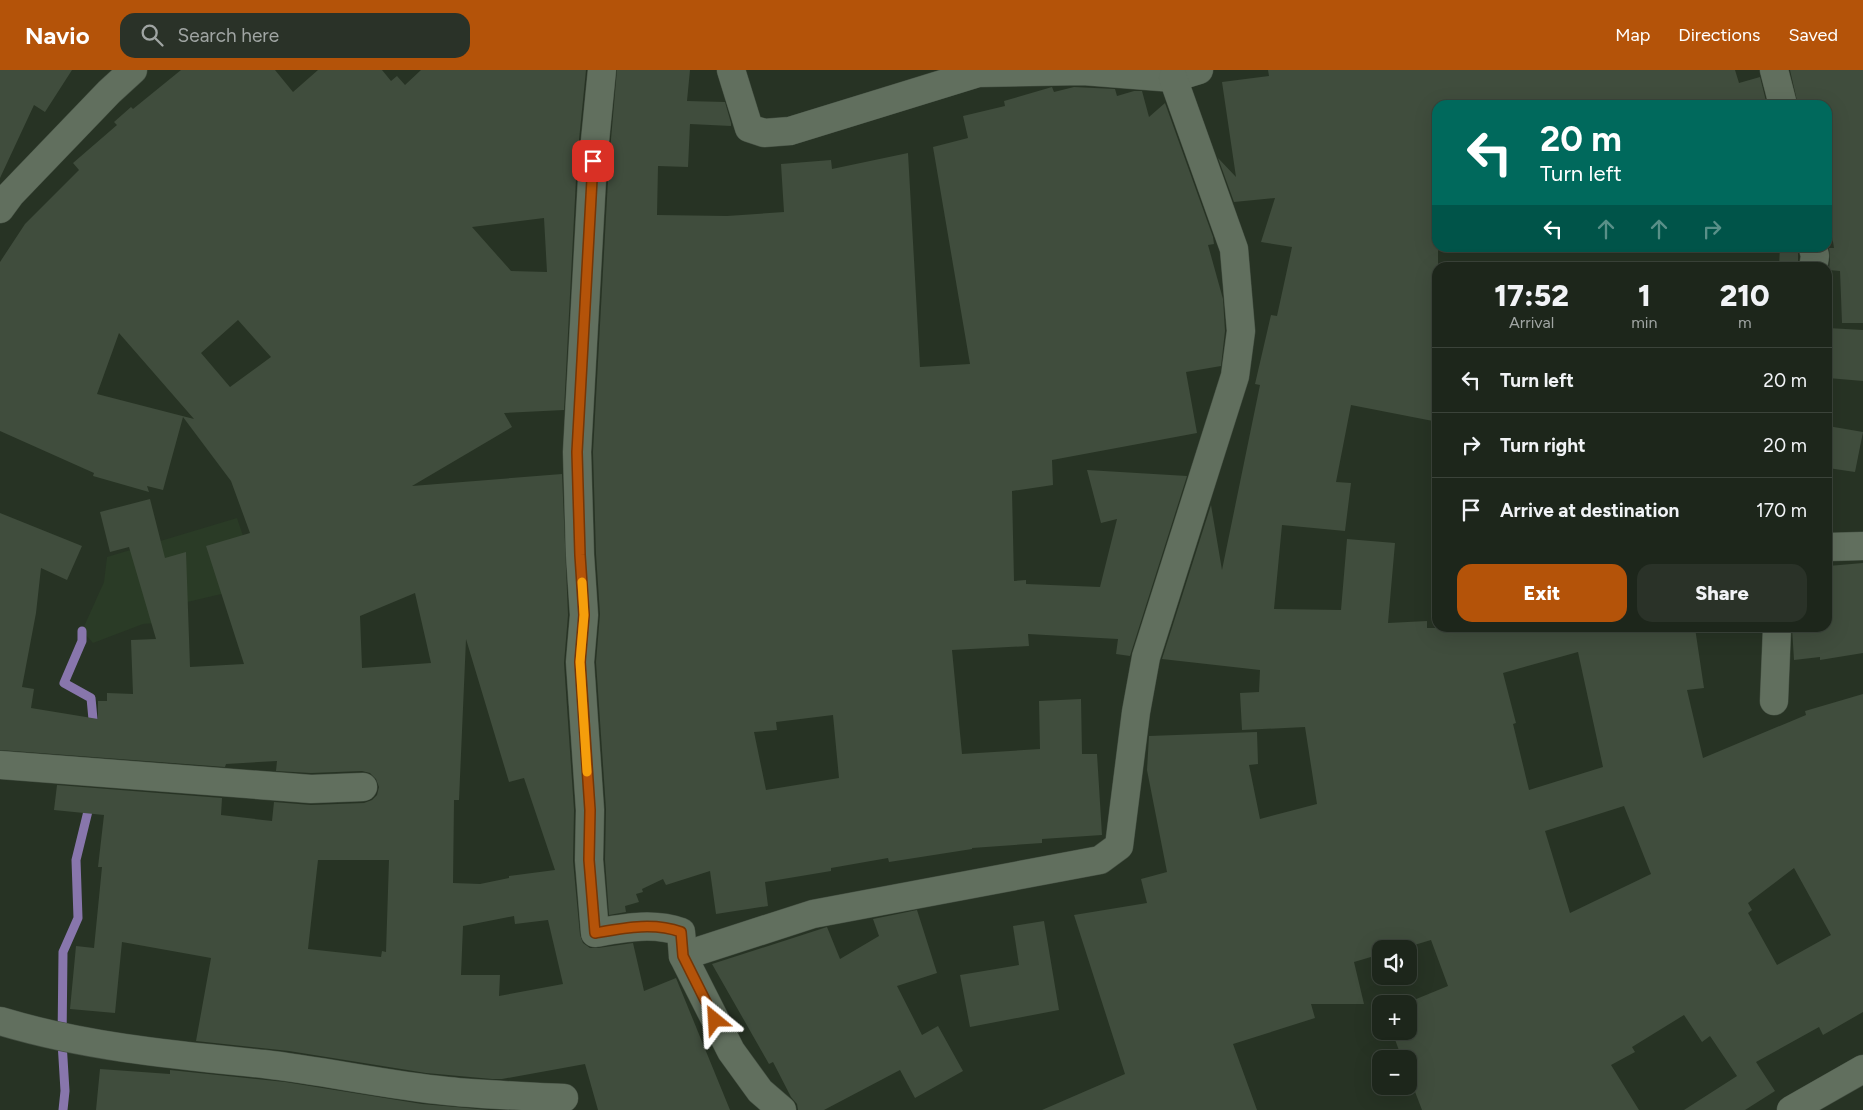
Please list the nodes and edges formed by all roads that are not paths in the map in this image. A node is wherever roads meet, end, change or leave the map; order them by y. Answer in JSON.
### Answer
{"nodes":[{"id":1,"x":133,"y":70,"type":"edge"},
{"id":2,"x":602,"y":70,"type":"edge"},
{"id":3,"x":731,"y":70,"type":"edge"},
{"id":4,"x":1199,"y":70,"type":"edge"},
{"id":5,"x":1774,"y":70,"type":"edge"},
{"id":6,"x":980,"y":72,"type":"edge"},
{"id":7,"x":1173,"y":78,"type":"junction"},
{"id":8,"x":1782,"y":100,"type":"edge"},
{"id":9,"x":0,"y":209,"type":"edge"},
{"id":10,"x":1863,"y":546,"type":"edge"},
{"id":11,"x":1832,"y":547,"type":"edge"},
{"id":12,"x":1777,"y":632,"type":"edge"},
{"id":13,"x":1774,"y":701,"type":"dead end"},
{"id":14,"x":0,"y":765,"type":"edge"},
{"id":15,"x":362,"y":787,"type":"dead end"},
{"id":16,"x":683,"y":956,"type":"junction"},
{"id":17,"x":0,"y":1020,"type":"edge"},
{"id":18,"x":1863,"y":1069,"type":"edge"},
{"id":19,"x":564,"y":1098,"type":"dead end"},
{"id":20,"x":446,"y":1100,"type":"edge"},
{"id":21,"x":782,"y":1110,"type":"edge"},
{"id":22,"x":1791,"y":1110,"type":"edge"}],
"edges":[{"from":1,"to":9,"type":"street"},
{"from":2,"to":16,"type":"street"},
{"from":3,"to":6,"type":"street"},
{"from":4,"to":7,"type":"street"},
{"from":5,"to":8,"type":"street"},
{"from":6,"to":7,"type":"street"},
{"from":7,"to":16,"type":"street"},
{"from":10,"to":11,"type":"street"},
{"from":12,"to":13,"type":"street"},
{"from":14,"to":15,"type":"street"},
{"from":16,"to":21,"type":"street"},
{"from":17,"to":20,"type":"street"},
{"from":18,"to":22,"type":"street"},
{"from":19,"to":20,"type":"street"}]}
